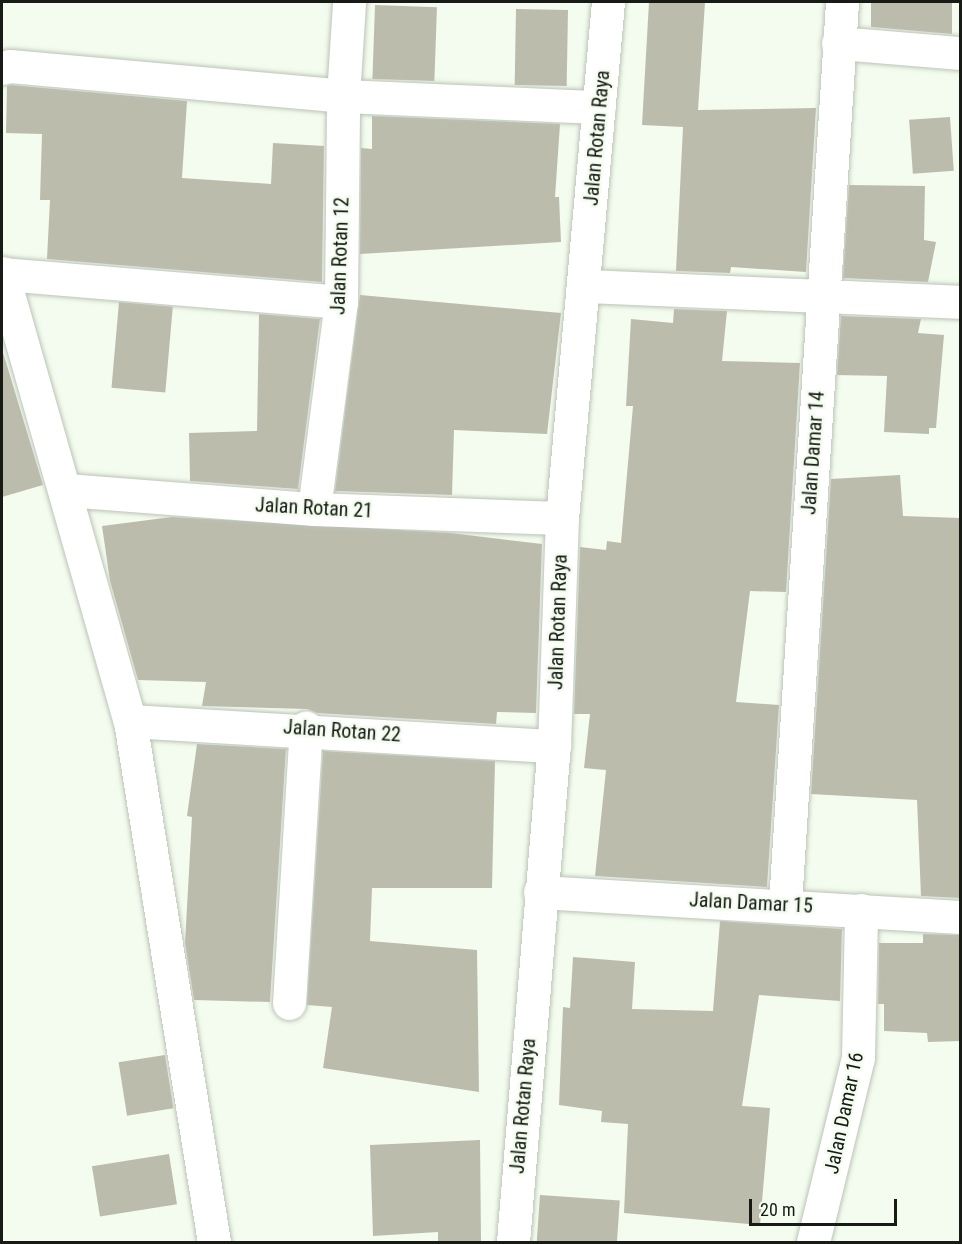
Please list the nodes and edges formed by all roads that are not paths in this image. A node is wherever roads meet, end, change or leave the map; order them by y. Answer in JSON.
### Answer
{"nodes":[{"id":1,"x":349,"y":2,"type":"edge"},
{"id":2,"x":608,"y":2,"type":"edge"},
{"id":3,"x":842,"y":2,"type":"edge"},
{"id":4,"x":838,"y":43,"type":"junction"},
{"id":5,"x":960,"y":52,"type":"edge"},
{"id":6,"x":2,"y":68,"type":"edge"},
{"id":7,"x":343,"y":96,"type":"junction"},
{"id":8,"x":599,"y":107,"type":"junction"},
{"id":9,"x":2,"y":274,"type":"edge"},
{"id":10,"x":585,"y":286,"type":"junction"},
{"id":11,"x":823,"y":296,"type":"junction"},
{"id":12,"x":341,"y":302,"type":"junction"},
{"id":13,"x":960,"y":302,"type":"edge"},
{"id":14,"x":66,"y":490,"type":"junction"},
{"id":15,"x":314,"y":509,"type":"junction"},
{"id":16,"x":562,"y":518,"type":"junction"},
{"id":17,"x":130,"y":721,"type":"junction"},
{"id":18,"x":306,"y":728,"type":"junction"},
{"id":19,"x":554,"y":746,"type":"junction"},
{"id":20,"x":540,"y":892,"type":"junction"},
{"id":21,"x":785,"y":904,"type":"junction"},
{"id":22,"x":861,"y":910,"type":"junction"},
{"id":23,"x":960,"y":917,"type":"edge"},
{"id":24,"x":289,"y":1003,"type":"dead end"},
{"id":25,"x":214,"y":1242,"type":"edge"},
{"id":26,"x":513,"y":1242,"type":"edge"},
{"id":27,"x":813,"y":1242,"type":"edge"}],
"edges":[{"from":1,"to":7,"type":"street","name":"Jalan Rotan 12"},
{"from":2,"to":8,"type":"street","name":"Jalan Rotan Raya"},
{"from":3,"to":4,"type":"street","name":"Jalan Damar 14"},
{"from":4,"to":5,"type":"street"},
{"from":4,"to":11,"type":"street","name":"Jalan Damar 14"},
{"from":6,"to":7,"type":"street"},
{"from":7,"to":8,"type":"street"},
{"from":7,"to":12,"type":"street","name":"Jalan Rotan 12"},
{"from":8,"to":10,"type":"street","name":"Jalan Rotan Raya"},
{"from":9,"to":12,"type":"street"},
{"from":9,"to":14,"type":"street"},
{"from":10,"to":11,"type":"street"},
{"from":10,"to":16,"type":"street","name":"Jalan Rotan Raya"},
{"from":11,"to":13,"type":"street"},
{"from":11,"to":21,"type":"street","name":"Jalan Damar 14"},
{"from":12,"to":15,"type":"street","name":"Jalan Rotan 12"},
{"from":14,"to":15,"type":"street","name":"Jalan Rotan 21"},
{"from":14,"to":17,"type":"street"},
{"from":15,"to":16,"type":"street","name":"Jalan Rotan 21"},
{"from":16,"to":19,"type":"street","name":"Jalan Rotan Raya"},
{"from":17,"to":18,"type":"street","name":"Jalan Rotan 22"},
{"from":17,"to":25,"type":"street"},
{"from":18,"to":19,"type":"street","name":"Jalan Rotan 22"},
{"from":18,"to":24,"type":"street"},
{"from":19,"to":20,"type":"street","name":"Jalan Rotan Raya"},
{"from":20,"to":21,"type":"street","name":"Jalan Damar 15"},
{"from":20,"to":26,"type":"street","name":"Jalan Rotan Raya"},
{"from":21,"to":22,"type":"street","name":"Jalan Damar 15"},
{"from":22,"to":23,"type":"street","name":"Jalan Damar 15"},
{"from":22,"to":27,"type":"street","name":"Jalan Damar 16"}]}
